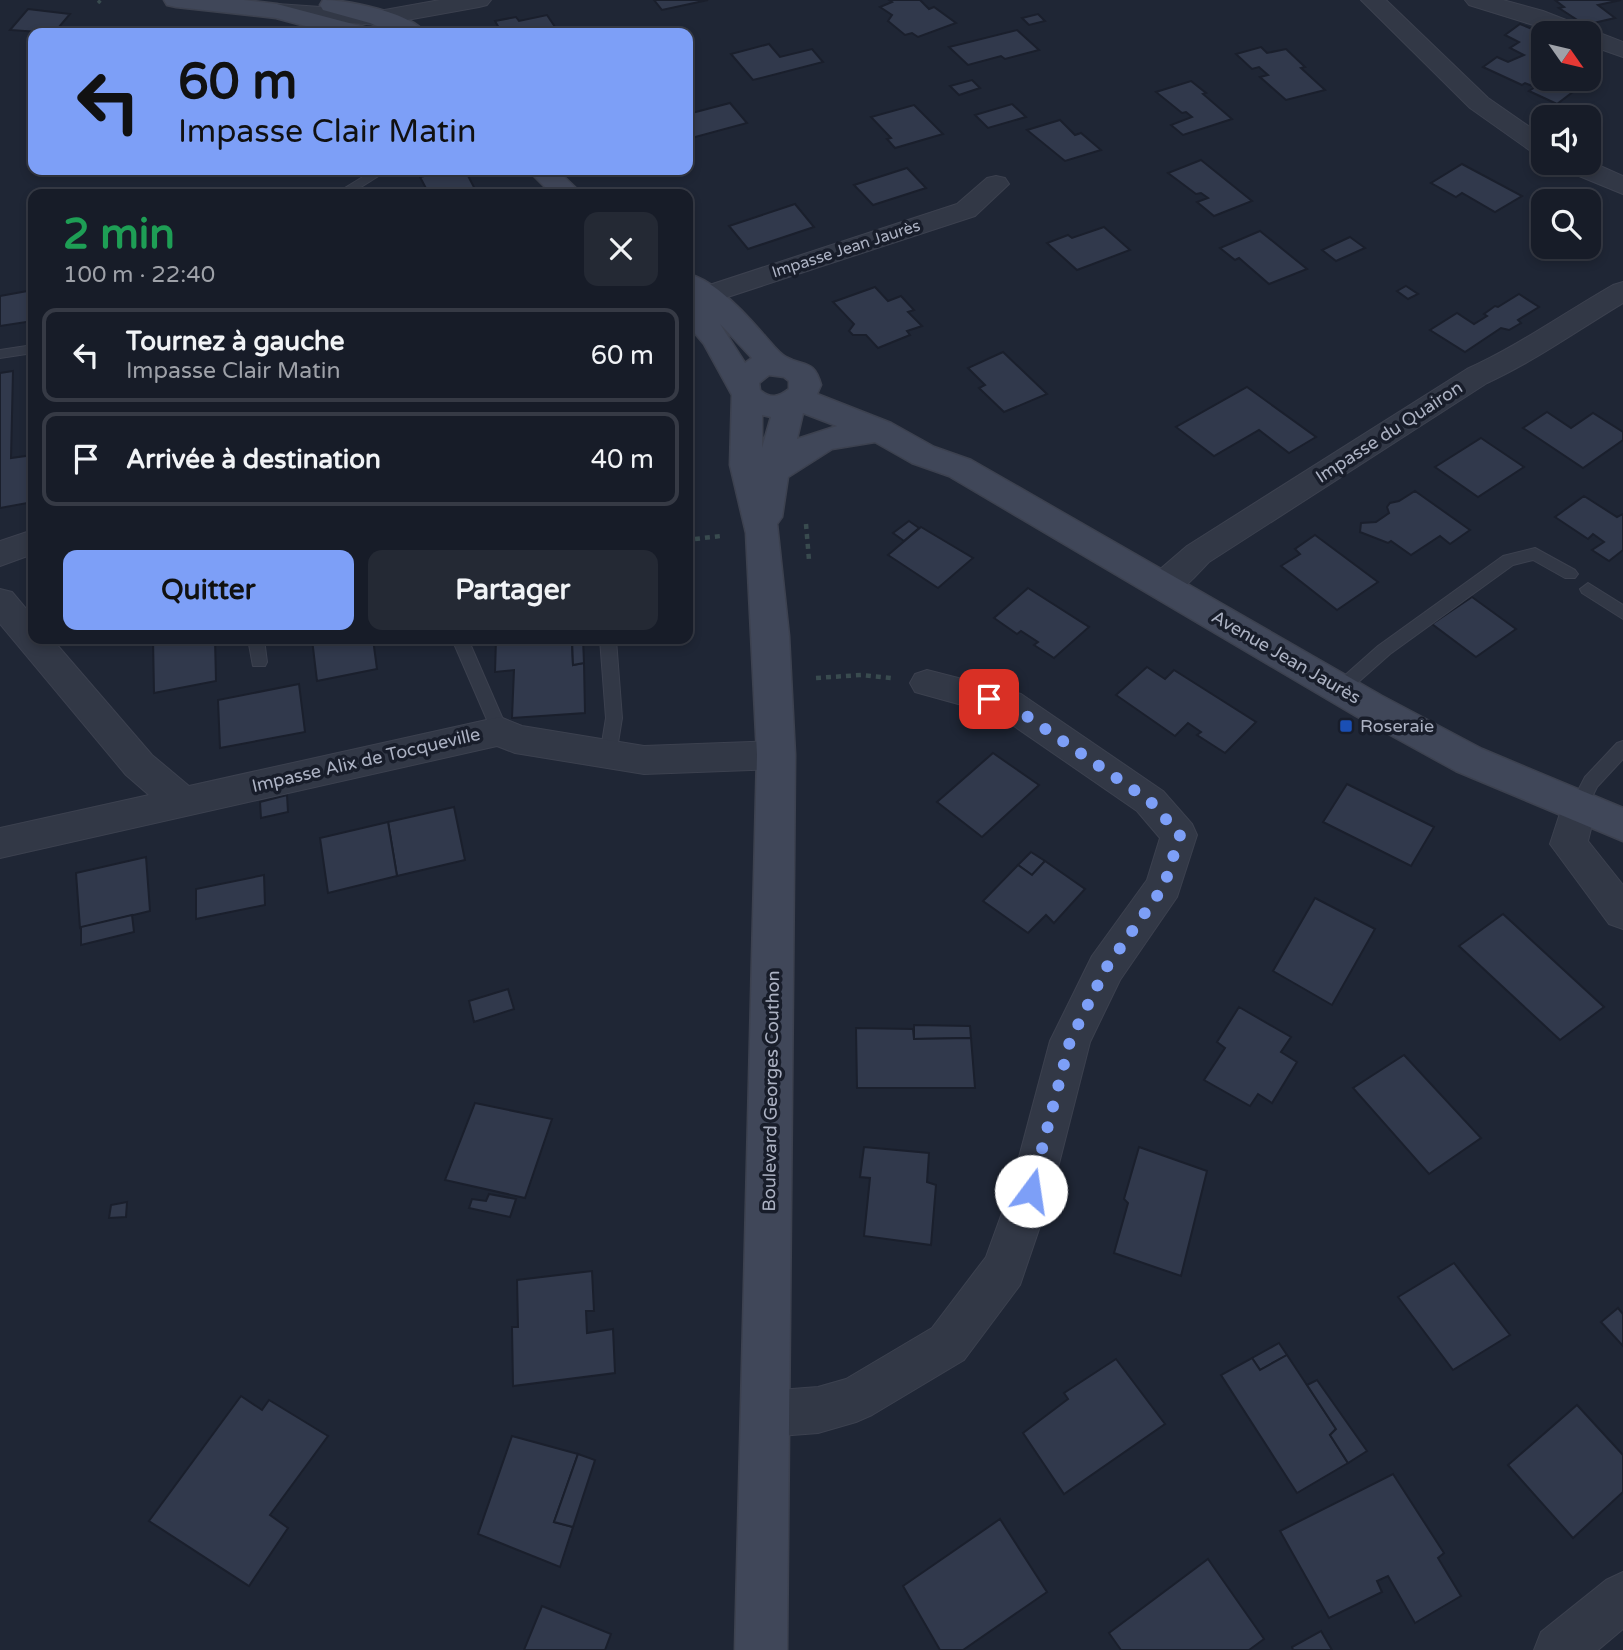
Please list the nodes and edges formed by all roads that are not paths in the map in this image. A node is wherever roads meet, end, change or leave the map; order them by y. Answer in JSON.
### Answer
{"nodes":[{"id":1,"x":176,"y":0,"type":"edge"},
{"id":2,"x":213,"y":0,"type":"edge"},
{"id":3,"x":313,"y":0,"type":"edge"},
{"id":4,"x":479,"y":0,"type":"edge"},
{"id":5,"x":1373,"y":0,"type":"edge"},
{"id":6,"x":1477,"y":0,"type":"edge"},
{"id":7,"x":277,"y":6,"type":"edge"},
{"id":8,"x":1548,"y":21,"type":"edge"},
{"id":9,"x":385,"y":22,"type":"edge"},
{"id":10,"x":406,"y":28,"type":"edge"},
{"id":11,"x":1601,"y":42,"type":"edge"},
{"id":12,"x":1623,"y":50,"type":"edge"},
{"id":13,"x":1531,"y":140,"type":"edge"},
{"id":14,"x":374,"y":175,"type":"edge"},
{"id":15,"x":547,"y":175,"type":"edge"},
{"id":16,"x":572,"y":175,"type":"edge"},
{"id":17,"x":1598,"y":175,"type":"edge"},
{"id":18,"x":996,"y":184,"type":"dead end"},
{"id":19,"x":1623,"y":186,"type":"edge"},
{"id":20,"x":350,"y":189,"type":"edge"},
{"id":21,"x":562,"y":189,"type":"edge"},
{"id":22,"x":588,"y":189,"type":"edge"},
{"id":23,"x":1623,"y":290,"type":"edge"},
{"id":24,"x":693,"y":296,"type":"edge"},
{"id":25,"x":693,"y":297,"type":"edge"},
{"id":26,"x":693,"y":298,"type":"edge"},
{"id":27,"x":28,"y":350,"type":"edge"},
{"id":28,"x":0,"y":354,"type":"edge"},
{"id":29,"x":775,"y":365,"type":"junction"},
{"id":30,"x":745,"y":392,"type":"junction"},
{"id":31,"x":799,"y":396,"type":"junction"},
{"id":32,"x":880,"y":431,"type":"junction"},
{"id":33,"x":960,"y":468,"type":"junction"},
{"id":34,"x":772,"y":472,"type":"junction"},
{"id":35,"x":746,"y":534,"type":"junction"},
{"id":36,"x":28,"y":543,"type":"edge"},
{"id":37,"x":0,"y":554,"type":"edge"},
{"id":38,"x":1570,"y":574,"type":"dead end"},
{"id":39,"x":1163,"y":586,"type":"junction"},
{"id":40,"x":1588,"y":589,"type":"dead end"},
{"id":41,"x":0,"y":600,"type":"edge"},
{"id":42,"x":1623,"y":613,"type":"edge"},
{"id":43,"x":28,"y":632,"type":"edge"},
{"id":44,"x":38,"y":644,"type":"edge"},
{"id":45,"x":257,"y":644,"type":"edge"},
{"id":46,"x":462,"y":644,"type":"edge"},
{"id":47,"x":608,"y":644,"type":"edge"},
{"id":48,"x":259,"y":662,"type":"dead end"},
{"id":49,"x":927,"y":683,"type":"dead end"},
{"id":50,"x":1340,"y":689,"type":"junction"},
{"id":51,"x":499,"y":731,"type":"junction"},
{"id":52,"x":1623,"y":748,"type":"edge"},
{"id":53,"x":608,"y":755,"type":"junction"},
{"id":54,"x":776,"y":755,"type":"junction"},
{"id":55,"x":182,"y":801,"type":"junction"},
{"id":56,"x":1578,"y":808,"type":"junction"},
{"id":57,"x":1623,"y":825,"type":"edge"},
{"id":58,"x":0,"y":843,"type":"edge"},
{"id":59,"x":1623,"y":913,"type":"edge"},
{"id":60,"x":766,"y":1414,"type":"junction"},
{"id":61,"x":1623,"y":1597,"type":"edge"},
{"id":62,"x":761,"y":1650,"type":"edge"},
{"id":63,"x":1559,"y":1650,"type":"edge"}],
"edges":[{"from":1,"to":7,"type":"main road"},
{"from":2,"to":7,"type":"main road"},
{"from":3,"to":9,"type":"main road"},
{"from":4,"to":9,"type":"street"},
{"from":5,"to":13,"type":"street"},
{"from":6,"to":8,"type":"street"},
{"from":7,"to":9,"type":"main road"},
{"from":9,"to":10,"type":"main road"},
{"from":11,"to":12,"type":"street"},
{"from":14,"to":20,"type":"lane"},
{"from":15,"to":21,"type":"main road"},
{"from":16,"to":22,"type":"main road"},
{"from":17,"to":19,"type":"street"},
{"from":18,"to":24,"type":"street","name":"Impasse Jean Jaurès"},
{"from":23,"to":39,"type":"street","name":"Impasse du Quairon"},
{"from":25,"to":29,"type":"main road"},
{"from":26,"to":30,"type":"main road"},
{"from":27,"to":28,"type":"lane"},
{"from":29,"to":30,"type":"main road"},
{"from":29,"to":31,"type":"main road"},
{"from":30,"to":31,"type":"main road"},
{"from":30,"to":35,"type":"main road","name":"Boulevard Georges Couthon"},
{"from":31,"to":32,"type":"main road","name":"Avenue Jean Jaurès"},
{"from":31,"to":33,"type":"main road","name":"Avenue Jean Jaurès"},
{"from":31,"to":34,"type":"main road","name":"Boulevard Georges Couthon"},
{"from":32,"to":33,"type":"main road","name":"Avenue Jean Jaurès"},
{"from":32,"to":34,"type":"main road"},
{"from":33,"to":39,"type":"main road","name":"Avenue Jean Jaurès"},
{"from":34,"to":35,"type":"main road","name":"Boulevard Georges Couthon"},
{"from":35,"to":54,"type":"main road","name":"Boulevard Georges Couthon"},
{"from":36,"to":37,"type":"street"},
{"from":38,"to":50,"type":"lane"},
{"from":39,"to":50,"type":"main road","name":"Avenue Jean Jaurès"},
{"from":40,"to":42,"type":"lane"},
{"from":41,"to":43,"type":"street"},
{"from":44,"to":55,"type":"street"},
{"from":45,"to":48,"type":"lane"},
{"from":46,"to":51,"type":"lane"},
{"from":47,"to":53,"type":"lane"},
{"from":49,"to":60,"type":"street"},
{"from":50,"to":56,"type":"main road","name":"Avenue Jean Jaurès"},
{"from":51,"to":53,"type":"street","name":"Impasse Alix de Tocqueville"},
{"from":51,"to":55,"type":"street","name":"Impasse Alix de Tocqueville"},
{"from":52,"to":56,"type":"lane"},
{"from":53,"to":54,"type":"street","name":"Impasse Alix de Tocqueville"},
{"from":54,"to":60,"type":"main road","name":"Boulevard Georges Couthon"},
{"from":55,"to":58,"type":"street","name":"Impasse Alix de Tocqueville"},
{"from":56,"to":57,"type":"main road","name":"Avenue Jean Jaurès"},
{"from":56,"to":59,"type":"street"},
{"from":60,"to":62,"type":"main road","name":"Boulevard Georges Couthon"},
{"from":61,"to":63,"type":"street"}]}
